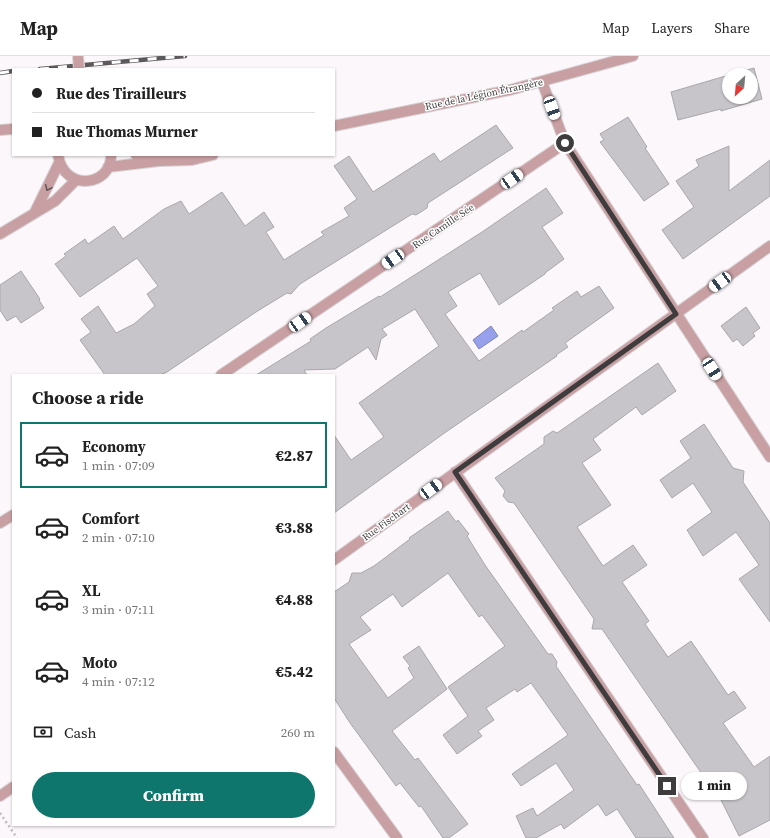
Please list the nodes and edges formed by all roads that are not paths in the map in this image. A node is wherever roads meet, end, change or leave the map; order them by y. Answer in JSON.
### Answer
{"nodes":[{"id":1,"x":78,"y":56,"type":"edge"},
{"id":2,"x":633,"y":56,"type":"edge"},
{"id":3,"x":79,"y":68,"type":"edge"},
{"id":4,"x":542,"y":82,"type":"junction"},
{"id":5,"x":335,"y":126,"type":"edge"},
{"id":6,"x":0,"y":130,"type":"edge"},
{"id":7,"x":12,"y":130,"type":"edge"},
{"id":8,"x":565,"y":143,"type":"junction"},
{"id":9,"x":111,"y":156,"type":"edge"},
{"id":10,"x":140,"y":156,"type":"edge"},
{"id":11,"x":209,"y":156,"type":"edge"},
{"id":12,"x":58,"y":159,"type":"edge"},
{"id":13,"x":159,"y":161,"type":"junction"},
{"id":14,"x":108,"y":167,"type":"junction"},
{"id":15,"x":76,"y":180,"type":"junction"},
{"id":16,"x":35,"y":212,"type":"junction"},
{"id":17,"x":0,"y":234,"type":"edge"},
{"id":18,"x":770,"y":246,"type":"edge"},
{"id":19,"x":676,"y":314,"type":"junction"},
{"id":20,"x":222,"y":374,"type":"edge"},
{"id":21,"x":770,"y":457,"type":"edge"},
{"id":22,"x":455,"y":472,"type":"junction"},
{"id":23,"x":12,"y":516,"type":"edge"},
{"id":24,"x":0,"y":523,"type":"edge"},
{"id":25,"x":335,"y":559,"type":"edge"},
{"id":26,"x":335,"y":753,"type":"edge"},
{"id":27,"x":12,"y":788,"type":"edge"},
{"id":28,"x":0,"y":796,"type":"edge"},
{"id":29,"x":397,"y":838,"type":"edge"},
{"id":30,"x":703,"y":838,"type":"edge"}],
"edges":[{"from":1,"to":3,"type":"street","bridge":true},
{"from":2,"to":4,"type":"street","name":"Rue de la Légion Étrangère"},
{"from":4,"to":5,"type":"street","name":"Rue de la Légion Étrangère"},
{"from":4,"to":8,"type":"street"},
{"from":6,"to":7,"type":"street"},
{"from":8,"to":19,"type":"street"},
{"from":8,"to":20,"type":"street","name":"Rue Camille Sée"},
{"from":9,"to":14,"type":"street"},
{"from":10,"to":13,"type":"street"},
{"from":11,"to":13,"type":"street"},
{"from":12,"to":15,"type":"street"},
{"from":12,"to":16,"type":"street","one_way":true},
{"from":13,"to":14,"type":"street"},
{"from":14,"to":15,"type":"street"},
{"from":15,"to":16,"type":"street"},
{"from":16,"to":17,"type":"street"},
{"from":18,"to":19,"type":"street","name":"Rue Fischart"},
{"from":19,"to":21,"type":"street"},
{"from":19,"to":22,"type":"street","name":"Rue Fischart"},
{"from":22,"to":25,"type":"street","name":"Rue Fischart"},
{"from":22,"to":30,"type":"street"},
{"from":23,"to":24,"type":"street"},
{"from":26,"to":29,"type":"street"},
{"from":27,"to":28,"type":"street"}]}
